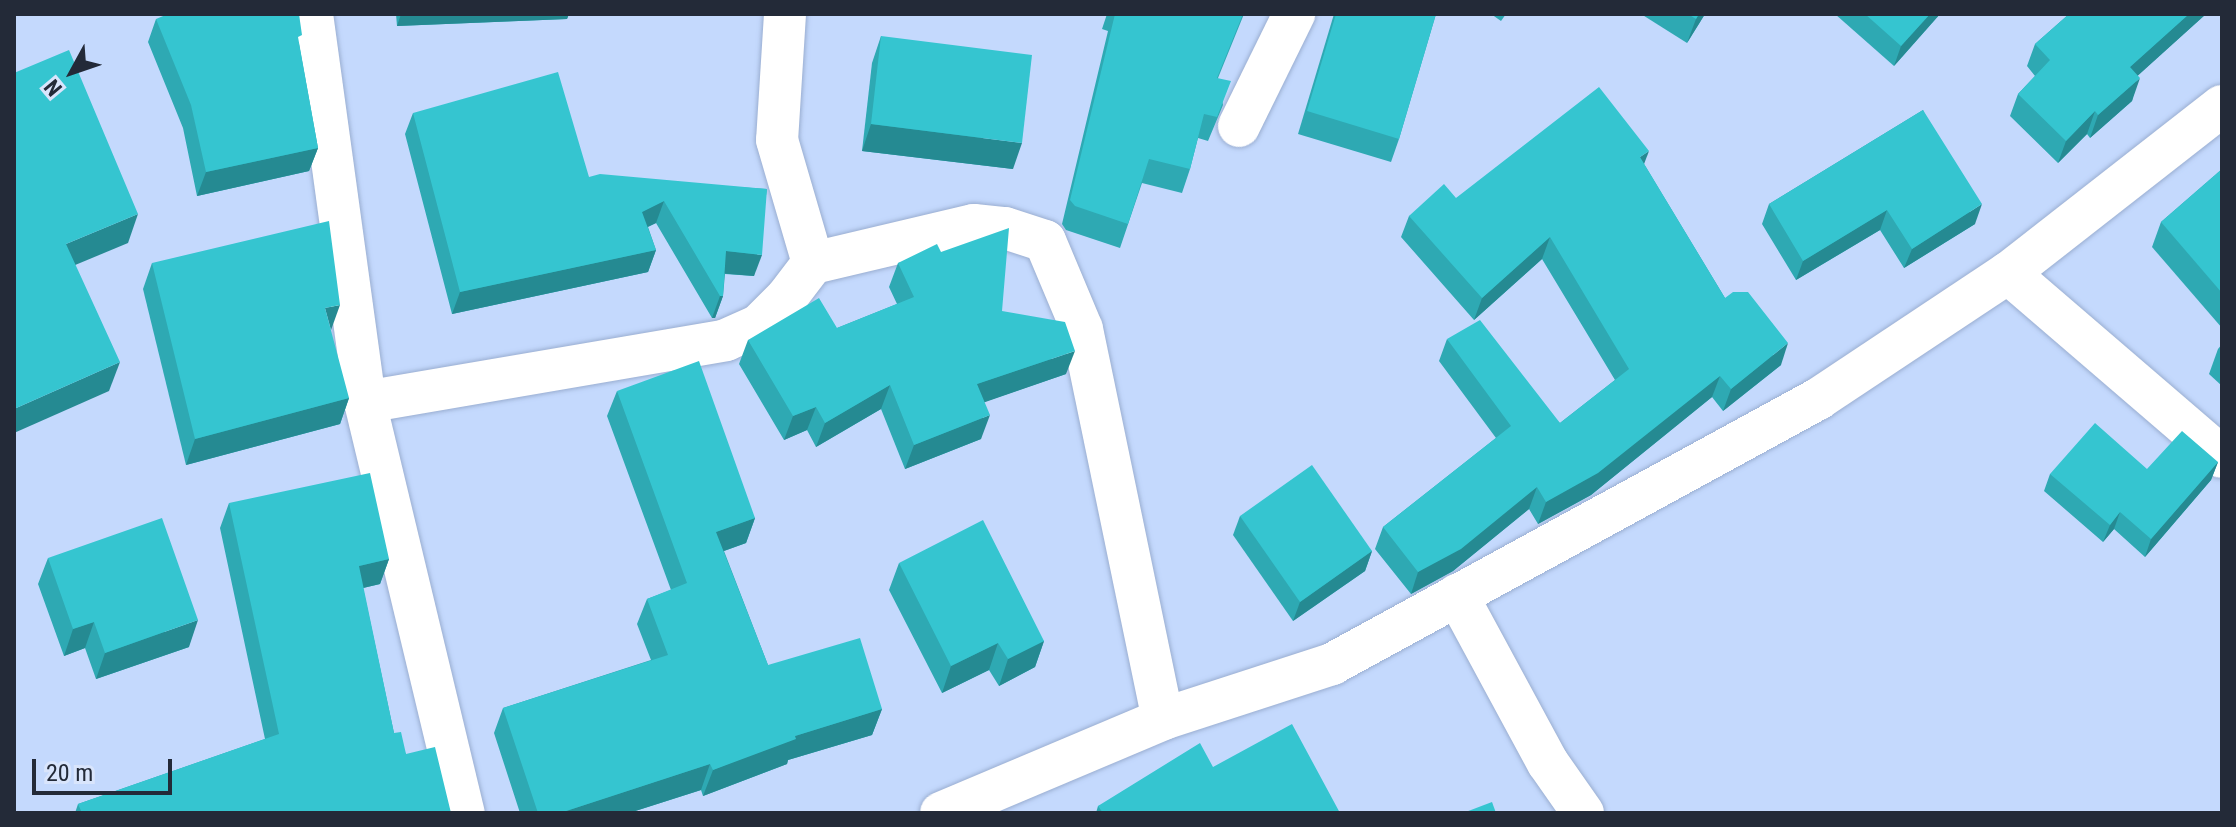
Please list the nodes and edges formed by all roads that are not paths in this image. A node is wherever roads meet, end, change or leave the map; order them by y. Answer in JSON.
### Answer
{"nodes":[{"id":1,"x":312,"y":14,"type":"edge"},
{"id":2,"x":785,"y":14,"type":"edge"},
{"id":3,"x":1294,"y":14,"type":"edge"},
{"id":4,"x":2222,"y":106,"type":"edge"},
{"id":5,"x":1239,"y":126,"type":"dead end"},
{"id":6,"x":813,"y":263,"type":"junction"},
{"id":7,"x":2008,"y":273,"type":"junction"},
{"id":8,"x":365,"y":402,"type":"junction"},
{"id":9,"x":2222,"y":457,"type":"edge"},
{"id":10,"x":1457,"y":595,"type":"junction"},
{"id":11,"x":1163,"y":719,"type":"junction"},
{"id":12,"x":464,"y":813,"type":"edge"},
{"id":13,"x":941,"y":813,"type":"edge"},
{"id":14,"x":1583,"y":813,"type":"edge"}],
"edges":[{"from":1,"to":8,"type":"street"},
{"from":2,"to":6,"type":"street"},
{"from":3,"to":5,"type":"street"},
{"from":4,"to":7,"type":"street"},
{"from":6,"to":8,"type":"street"},
{"from":6,"to":11,"type":"street"},
{"from":7,"to":9,"type":"street"},
{"from":7,"to":10,"type":"street"},
{"from":8,"to":12,"type":"street"},
{"from":10,"to":11,"type":"street"},
{"from":10,"to":14,"type":"street"},
{"from":11,"to":13,"type":"street"}]}
